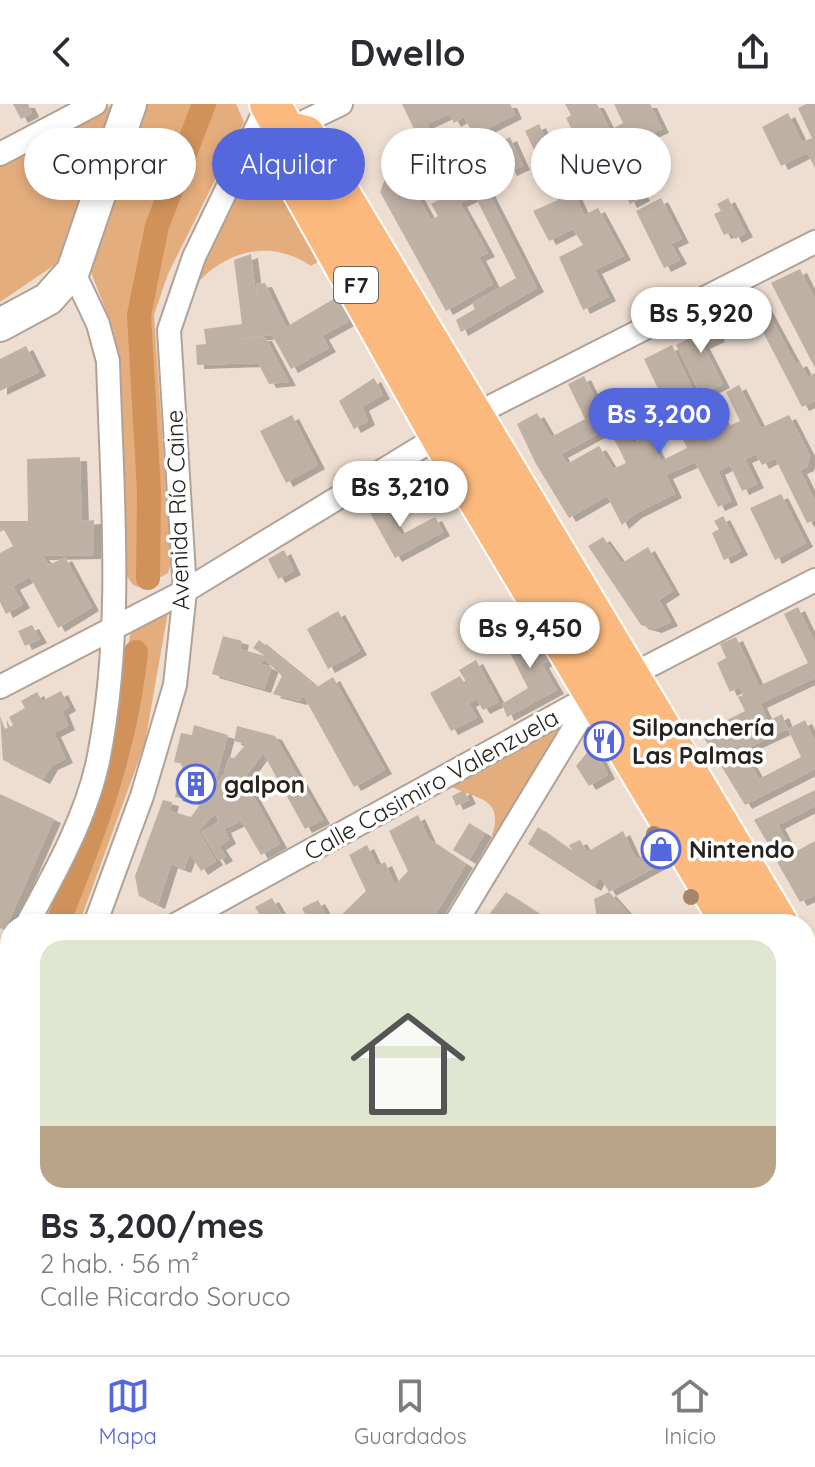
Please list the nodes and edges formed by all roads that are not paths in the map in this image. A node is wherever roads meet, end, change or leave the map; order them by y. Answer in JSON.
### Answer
{"nodes":[{"id":1,"x":95,"y":104,"type":"edge"},
{"id":2,"x":130,"y":104,"type":"edge"},
{"id":3,"x":341,"y":104,"type":"edge"},
{"id":4,"x":274,"y":113,"type":"edge"},
{"id":5,"x":0,"y":154,"type":"edge"},
{"id":6,"x":815,"y":242,"type":"edge"},
{"id":7,"x":73,"y":271,"type":"junction"},
{"id":8,"x":0,"y":325,"type":"edge"},
{"id":9,"x":457,"y":426,"type":"junction"},
{"id":10,"x":815,"y":580,"type":"edge"},
{"id":11,"x":185,"y":591,"type":"junction"},
{"id":12,"x":115,"y":626,"type":"junction"},
{"id":13,"x":612,"y":685,"type":"junction"},
{"id":14,"x":0,"y":687,"type":"edge"},
{"id":15,"x":33,"y":914,"type":"edge"},
{"id":16,"x":99,"y":914,"type":"edge"},
{"id":17,"x":195,"y":914,"type":"edge"},
{"id":18,"x":462,"y":914,"type":"edge"},
{"id":19,"x":727,"y":914,"type":"edge"},
{"id":20,"x":771,"y":914,"type":"edge"}],
"edges":[{"from":1,"to":5,"type":"street"},
{"from":2,"to":7,"type":"street"},
{"from":3,"to":4,"type":"street"},
{"from":4,"to":9,"type":"highway","number":"F7"},
{"from":4,"to":11,"type":"street","name":"Avenida Río Caine"},
{"from":6,"to":9,"type":"street"},
{"from":7,"to":8,"type":"street"},
{"from":7,"to":12,"type":"street"},
{"from":9,"to":11,"type":"street"},
{"from":9,"to":13,"type":"highway","number":"F7"},
{"from":10,"to":13,"type":"street","name":"Calle Casimiro Valenzuela"},
{"from":11,"to":12,"type":"street"},
{"from":11,"to":16,"type":"street","name":"Avenida Río Caine"},
{"from":12,"to":14,"type":"street"},
{"from":12,"to":15,"type":"street"},
{"from":13,"to":17,"type":"street","name":"Calle Casimiro Valenzuela"},
{"from":13,"to":18,"type":"street"},
{"from":13,"to":19,"type":"highway","number":"F7"},
{"from":13,"to":20,"type":"highway","number":"F7"}]}
